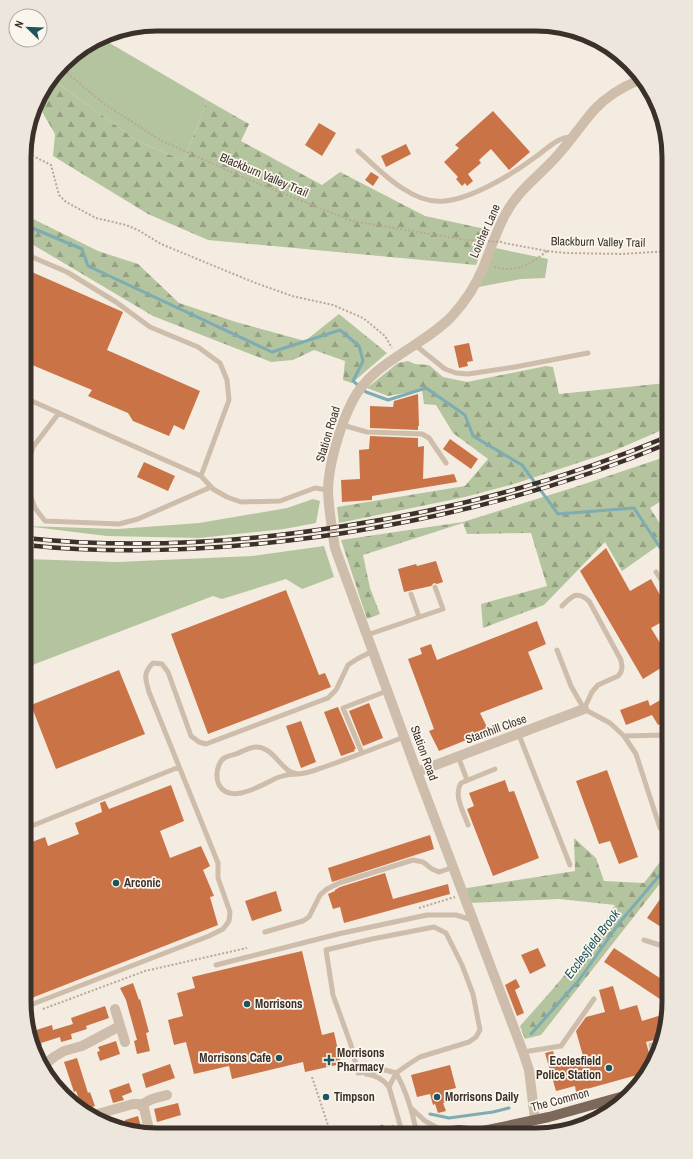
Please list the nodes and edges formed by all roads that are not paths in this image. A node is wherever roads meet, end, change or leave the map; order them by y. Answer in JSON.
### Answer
{"nodes":[{"id":1,"x":637,"y":81,"type":"edge"},
{"id":2,"x":573,"y":137,"type":"junction"},
{"id":3,"x":358,"y":151,"type":"dead end"},
{"id":4,"x":31,"y":257,"type":"edge"},
{"id":5,"x":415,"y":345,"type":"junction"},
{"id":6,"x":588,"y":353,"type":"dead end"},
{"id":7,"x":357,"y":392,"type":"joint"},
{"id":8,"x":31,"y":401,"type":"edge"},
{"id":9,"x":59,"y":413,"type":"junction"},
{"id":10,"x":342,"y":425,"type":"junction"},
{"id":11,"x":31,"y":454,"type":"edge"},
{"id":12,"x":446,"y":463,"type":"dead end"},
{"id":13,"x":200,"y":476,"type":"junction"},
{"id":14,"x":211,"y":487,"type":"junction"},
{"id":15,"x":328,"y":490,"type":"junction"},
{"id":16,"x":31,"y":499,"type":"edge"},
{"id":17,"x":656,"y":572,"type":"dead end"},
{"id":18,"x":662,"y":581,"type":"edge"},
{"id":19,"x":435,"y":587,"type":"dead end"},
{"id":20,"x":411,"y":594,"type":"dead end"},
{"id":21,"x":562,"y":606,"type":"dead end"},
{"id":22,"x":419,"y":617,"type":"junction"},
{"id":23,"x":368,"y":635,"type":"junction"},
{"id":24,"x":557,"y":650,"type":"dead end"},
{"id":25,"x":373,"y":651,"type":"junction"},
{"id":26,"x":387,"y":691,"type":"junction"},
{"id":27,"x":584,"y":709,"type":"junction"},
{"id":28,"x":519,"y":735,"type":"junction"},
{"id":29,"x":662,"y":735,"type":"edge"},
{"id":30,"x":624,"y":736,"type":"junction"},
{"id":31,"x":404,"y":737,"type":"junction"},
{"id":32,"x":362,"y":753,"type":"junction"},
{"id":33,"x":458,"y":756,"type":"junction"},
{"id":34,"x":179,"y":766,"type":"junction"},
{"id":35,"x":495,"y":769,"type":"dead end"},
{"id":36,"x":417,"y":772,"type":"junction"},
{"id":37,"x":297,"y":774,"type":"junction"},
{"id":38,"x":467,"y":780,"type":"junction"},
{"id":39,"x":468,"y":825,"type":"dead end"},
{"id":40,"x":31,"y":826,"type":"edge"},
{"id":41,"x":660,"y":828,"type":"dead end"},
{"id":42,"x":570,"y":865,"type":"dead end"},
{"id":43,"x":454,"y":867,"type":"junction"},
{"id":44,"x":473,"y":920,"type":"junction"},
{"id":45,"x":265,"y":932,"type":"dead end"},
{"id":46,"x":644,"y":940,"type":"dead end"},
{"id":47,"x":662,"y":946,"type":"edge"},
{"id":48,"x":216,"y":965,"type":"dead end"},
{"id":49,"x":594,"y":999,"type":"dead end"},
{"id":50,"x":31,"y":1005,"type":"edge"},
{"id":51,"x":115,"y":1009,"type":"dead end"},
{"id":52,"x":120,"y":1026,"type":"junction"},
{"id":53,"x":125,"y":1042,"type":"dead end"},
{"id":54,"x":651,"y":1045,"type":"dead end"},
{"id":55,"x":652,"y":1049,"type":"edge"},
{"id":56,"x":523,"y":1052,"type":"junction"},
{"id":57,"x":48,"y":1064,"type":"edge"},
{"id":58,"x":358,"y":1073,"type":"junction"},
{"id":59,"x":396,"y":1073,"type":"junction"},
{"id":60,"x":389,"y":1087,"type":"junction"},
{"id":61,"x":167,"y":1095,"type":"dead end"},
{"id":62,"x":618,"y":1098,"type":"edge"},
{"id":63,"x":142,"y":1106,"type":"junction"},
{"id":64,"x":410,"y":1107,"type":"junction"},
{"id":65,"x":99,"y":1113,"type":"edge"},
{"id":66,"x":535,"y":1120,"type":"junction"},
{"id":67,"x":148,"y":1127,"type":"edge"},
{"id":68,"x":401,"y":1128,"type":"edge"},
{"id":69,"x":415,"y":1128,"type":"edge"},
{"id":70,"x":437,"y":1128,"type":"edge"},
{"id":71,"x":498,"y":1128,"type":"edge"}],
"edges":[{"from":1,"to":2,"type":"street","name":"Loicher Lane"},
{"from":2,"to":3,"type":"lane"},
{"from":2,"to":5,"type":"street","name":"Loicher Lane"},
{"from":4,"to":13,"type":"lane"},
{"from":5,"to":6,"type":"lane"},
{"from":5,"to":7,"type":"street","name":"Loicher Lane"},
{"from":7,"to":10,"type":"street","name":"Station Road"},
{"from":8,"to":9,"type":"lane"},
{"from":9,"to":11,"type":"lane"},
{"from":9,"to":13,"type":"lane"},
{"from":10,"to":12,"type":"lane"},
{"from":10,"to":15,"type":"street","name":"Station Road"},
{"from":13,"to":14,"type":"lane"},
{"from":14,"to":15,"type":"lane"},
{"from":14,"to":16,"type":"lane"},
{"from":15,"to":23,"type":"street","name":"Station Road"},
{"from":17,"to":18,"type":"lane"},
{"from":19,"to":22,"type":"lane"},
{"from":20,"to":22,"type":"lane"},
{"from":21,"to":27,"type":"lane"},
{"from":22,"to":23,"type":"lane"},
{"from":23,"to":25,"type":"street","name":"Station Road"},
{"from":24,"to":27,"type":"lane"},
{"from":25,"to":26,"type":"street","name":"Station Road"},
{"from":25,"to":34,"type":"lane"},
{"from":26,"to":31,"type":"street","name":"Station Road"},
{"from":26,"to":32,"type":"lane"},
{"from":27,"to":28,"type":"street","name":"Starnhill Close"},
{"from":27,"to":30,"type":"lane"},
{"from":28,"to":33,"type":"street","name":"Starnhill Close"},
{"from":28,"to":42,"type":"lane"},
{"from":29,"to":30,"type":"lane"},
{"from":30,"to":41,"type":"lane"},
{"from":31,"to":32,"type":"lane"},
{"from":31,"to":36,"type":"street","name":"Station Road"},
{"from":32,"to":37,"type":"lane"},
{"from":33,"to":36,"type":"street","name":"Starnhill Close"},
{"from":33,"to":38,"type":"lane"},
{"from":34,"to":40,"type":"lane"},
{"from":34,"to":50,"type":"lane"},
{"from":35,"to":38,"type":"lane"},
{"from":36,"to":43,"type":"street","name":"Station Road"},
{"from":37,"to":37,"type":"lane"},
{"from":38,"to":39,"type":"lane"},
{"from":43,"to":44,"type":"street","name":"Station Road"},
{"from":43,"to":45,"type":"lane"},
{"from":44,"to":48,"type":"lane"},
{"from":44,"to":56,"type":"street","name":"Station Road"},
{"from":46,"to":47,"type":"lane"},
{"from":49,"to":56,"type":"lane"},
{"from":51,"to":52,"type":"street"},
{"from":52,"to":53,"type":"street"},
{"from":52,"to":57,"type":"street"},
{"from":54,"to":55,"type":"lane"},
{"from":56,"to":66,"type":"street","name":"Station Road"},
{"from":58,"to":59,"type":"lane"},
{"from":58,"to":59,"type":"lane"},
{"from":58,"to":60,"type":"lane"},
{"from":59,"to":60,"type":"lane"},
{"from":59,"to":64,"type":"lane"},
{"from":60,"to":68,"type":"lane"},
{"from":61,"to":63,"type":"street"},
{"from":62,"to":66,"type":"main road","name":"The Common"},
{"from":63,"to":65,"type":"street"},
{"from":63,"to":67,"type":"street"},
{"from":64,"to":69,"type":"lane"},
{"from":64,"to":70,"type":"lane"},
{"from":66,"to":71,"type":"main road","name":"The Common"}]}
